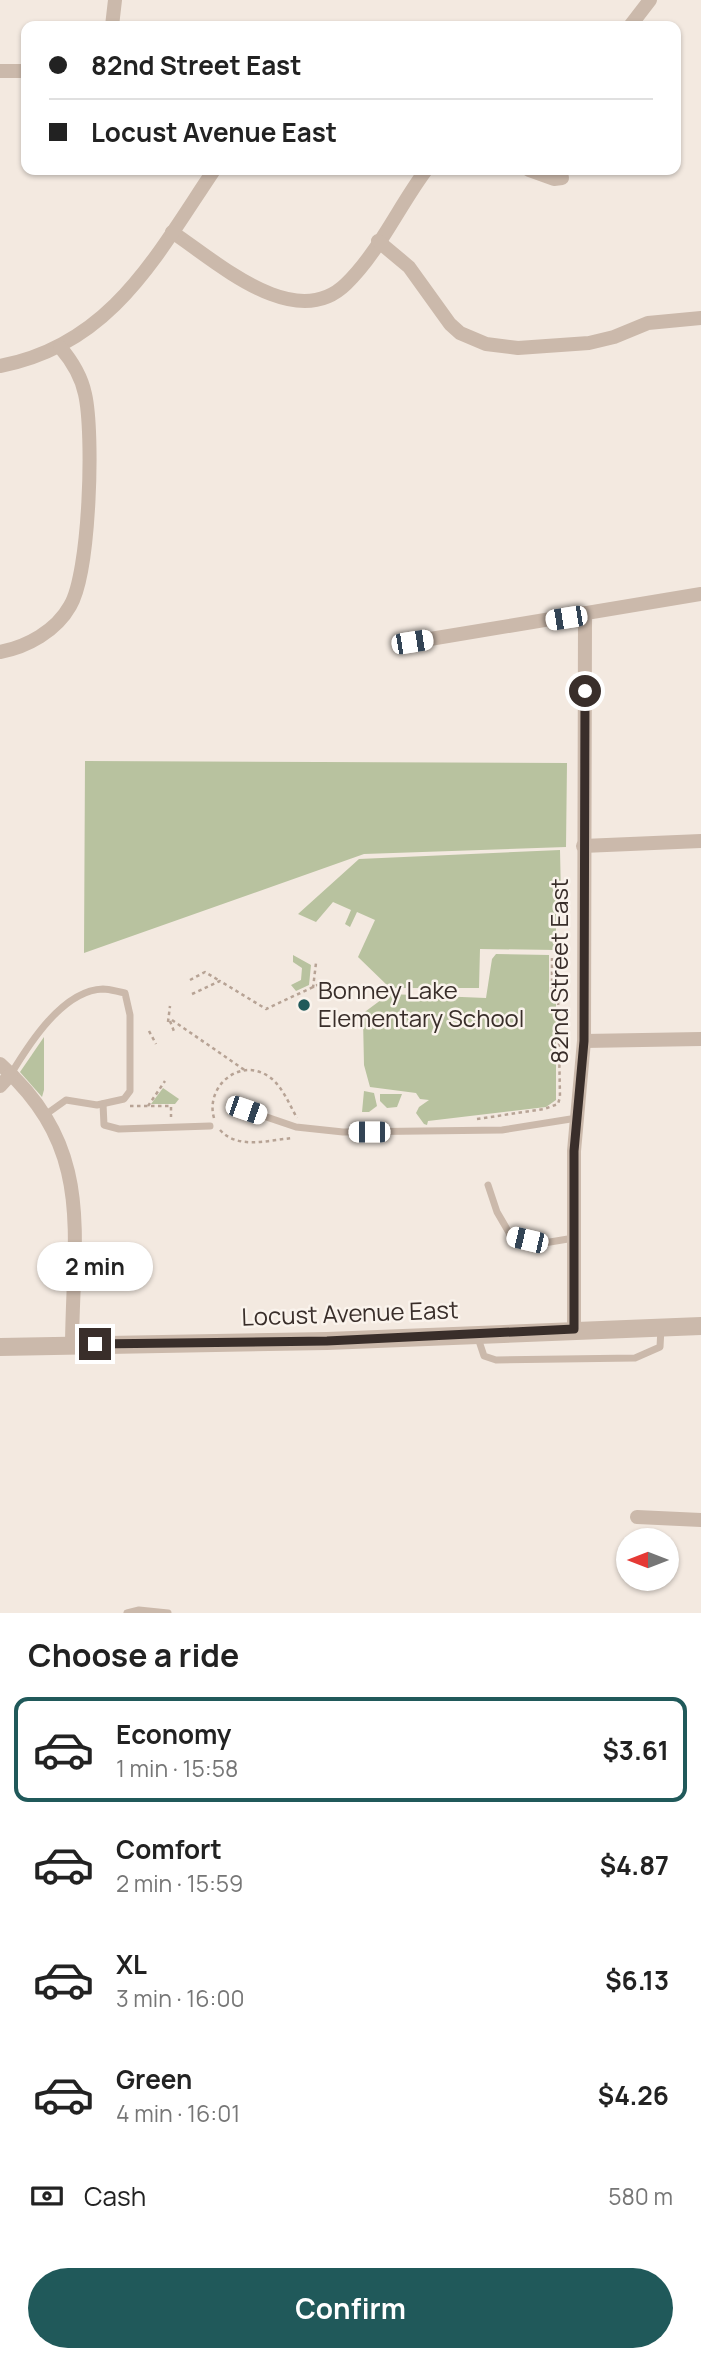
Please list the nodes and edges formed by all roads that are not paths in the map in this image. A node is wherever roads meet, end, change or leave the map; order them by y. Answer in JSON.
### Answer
{"nodes":[{"id":1,"x":115,"y":0,"type":"edge"},
{"id":2,"x":649,"y":0,"type":"edge"},
{"id":3,"x":113,"y":21,"type":"edge"},
{"id":4,"x":634,"y":21,"type":"edge"},
{"id":5,"x":0,"y":71,"type":"edge"},
{"id":6,"x":21,"y":71,"type":"edge"},
{"id":7,"x":211,"y":175,"type":"edge"},
{"id":8,"x":423,"y":175,"type":"edge"},
{"id":9,"x":543,"y":175,"type":"edge"},
{"id":10,"x":562,"y":178,"type":"dead end"},
{"id":11,"x":172,"y":232,"type":"junction"},
{"id":12,"x":378,"y":241,"type":"junction"},
{"id":13,"x":701,"y":318,"type":"edge"},
{"id":14,"x":60,"y":347,"type":"junction"},
{"id":15,"x":0,"y":366,"type":"edge"},
{"id":16,"x":701,"y":594,"type":"edge"},
{"id":17,"x":585,"y":613,"type":"junction"},
{"id":18,"x":412,"y":642,"type":"dead end"},
{"id":19,"x":0,"y":652,"type":"edge"},
{"id":20,"x":701,"y":841,"type":"edge"},
{"id":21,"x":583,"y":846,"type":"junction"},
{"id":22,"x":701,"y":1039,"type":"edge"},
{"id":23,"x":584,"y":1041,"type":"junction"},
{"id":24,"x":6,"y":1069,"type":"edge"},
{"id":25,"x":0,"y":1086,"type":"edge"},
{"id":26,"x":103,"y":1104,"type":"junction"},
{"id":27,"x":246,"y":1110,"type":"dead end"},
{"id":28,"x":45,"y":1115,"type":"junction"},
{"id":29,"x":577,"y":1118,"type":"junction"},
{"id":30,"x":210,"y":1126,"type":"dead end"},
{"id":31,"x":488,"y":1185,"type":"dead end"},
{"id":32,"x":574,"y":1238,"type":"junction"},
{"id":33,"x":701,"y":1326,"type":"edge"},
{"id":34,"x":661,"y":1327,"type":"junction"},
{"id":35,"x":574,"y":1329,"type":"junction"},
{"id":36,"x":477,"y":1335,"type":"junction"},
{"id":37,"x":72,"y":1345,"type":"junction"},
{"id":38,"x":0,"y":1347,"type":"edge"},
{"id":39,"x":637,"y":1517,"type":"dead end"},
{"id":40,"x":701,"y":1520,"type":"edge"},
{"id":41,"x":127,"y":1613,"type":"edge"},
{"id":42,"x":168,"y":1613,"type":"edge"}],
"edges":[{"from":1,"to":3,"type":"street"},
{"from":2,"to":4,"type":"street"},
{"from":5,"to":6,"type":"street"},
{"from":7,"to":11,"type":"street"},
{"from":8,"to":12,"type":"street"},
{"from":9,"to":10,"type":"street"},
{"from":11,"to":12,"type":"street"},
{"from":11,"to":14,"type":"street"},
{"from":12,"to":13,"type":"street"},
{"from":14,"to":15,"type":"street"},
{"from":14,"to":19,"type":"street"},
{"from":16,"to":17,"type":"street"},
{"from":17,"to":18,"type":"street"},
{"from":17,"to":21,"type":"street","name":"82nd Street East"},
{"from":20,"to":21,"type":"street"},
{"from":21,"to":23,"type":"street","name":"82nd Street East"},
{"from":22,"to":23,"type":"street"},
{"from":23,"to":29,"type":"street","name":"82nd Street East"},
{"from":24,"to":25,"type":"street"},
{"from":24,"to":26,"type":"lane"},
{"from":24,"to":28,"type":"street"},
{"from":26,"to":28,"type":"lane"},
{"from":26,"to":30,"type":"lane"},
{"from":27,"to":29,"type":"lane"},
{"from":28,"to":37,"type":"street"},
{"from":29,"to":32,"type":"street","name":"82nd Street East"},
{"from":31,"to":32,"type":"lane"},
{"from":32,"to":35,"type":"street","name":"82nd Street East"},
{"from":33,"to":34,"type":"street","name":"Locust Avenue East"},
{"from":34,"to":35,"type":"street","name":"Locust Avenue East"},
{"from":34,"to":36,"type":"lane"},
{"from":35,"to":36,"type":"street","name":"Locust Avenue East"},
{"from":36,"to":37,"type":"street","name":"Locust Avenue East"},
{"from":37,"to":38,"type":"street","name":"Locust Avenue East"},
{"from":39,"to":40,"type":"street"},
{"from":41,"to":42,"type":"lane"}]}
